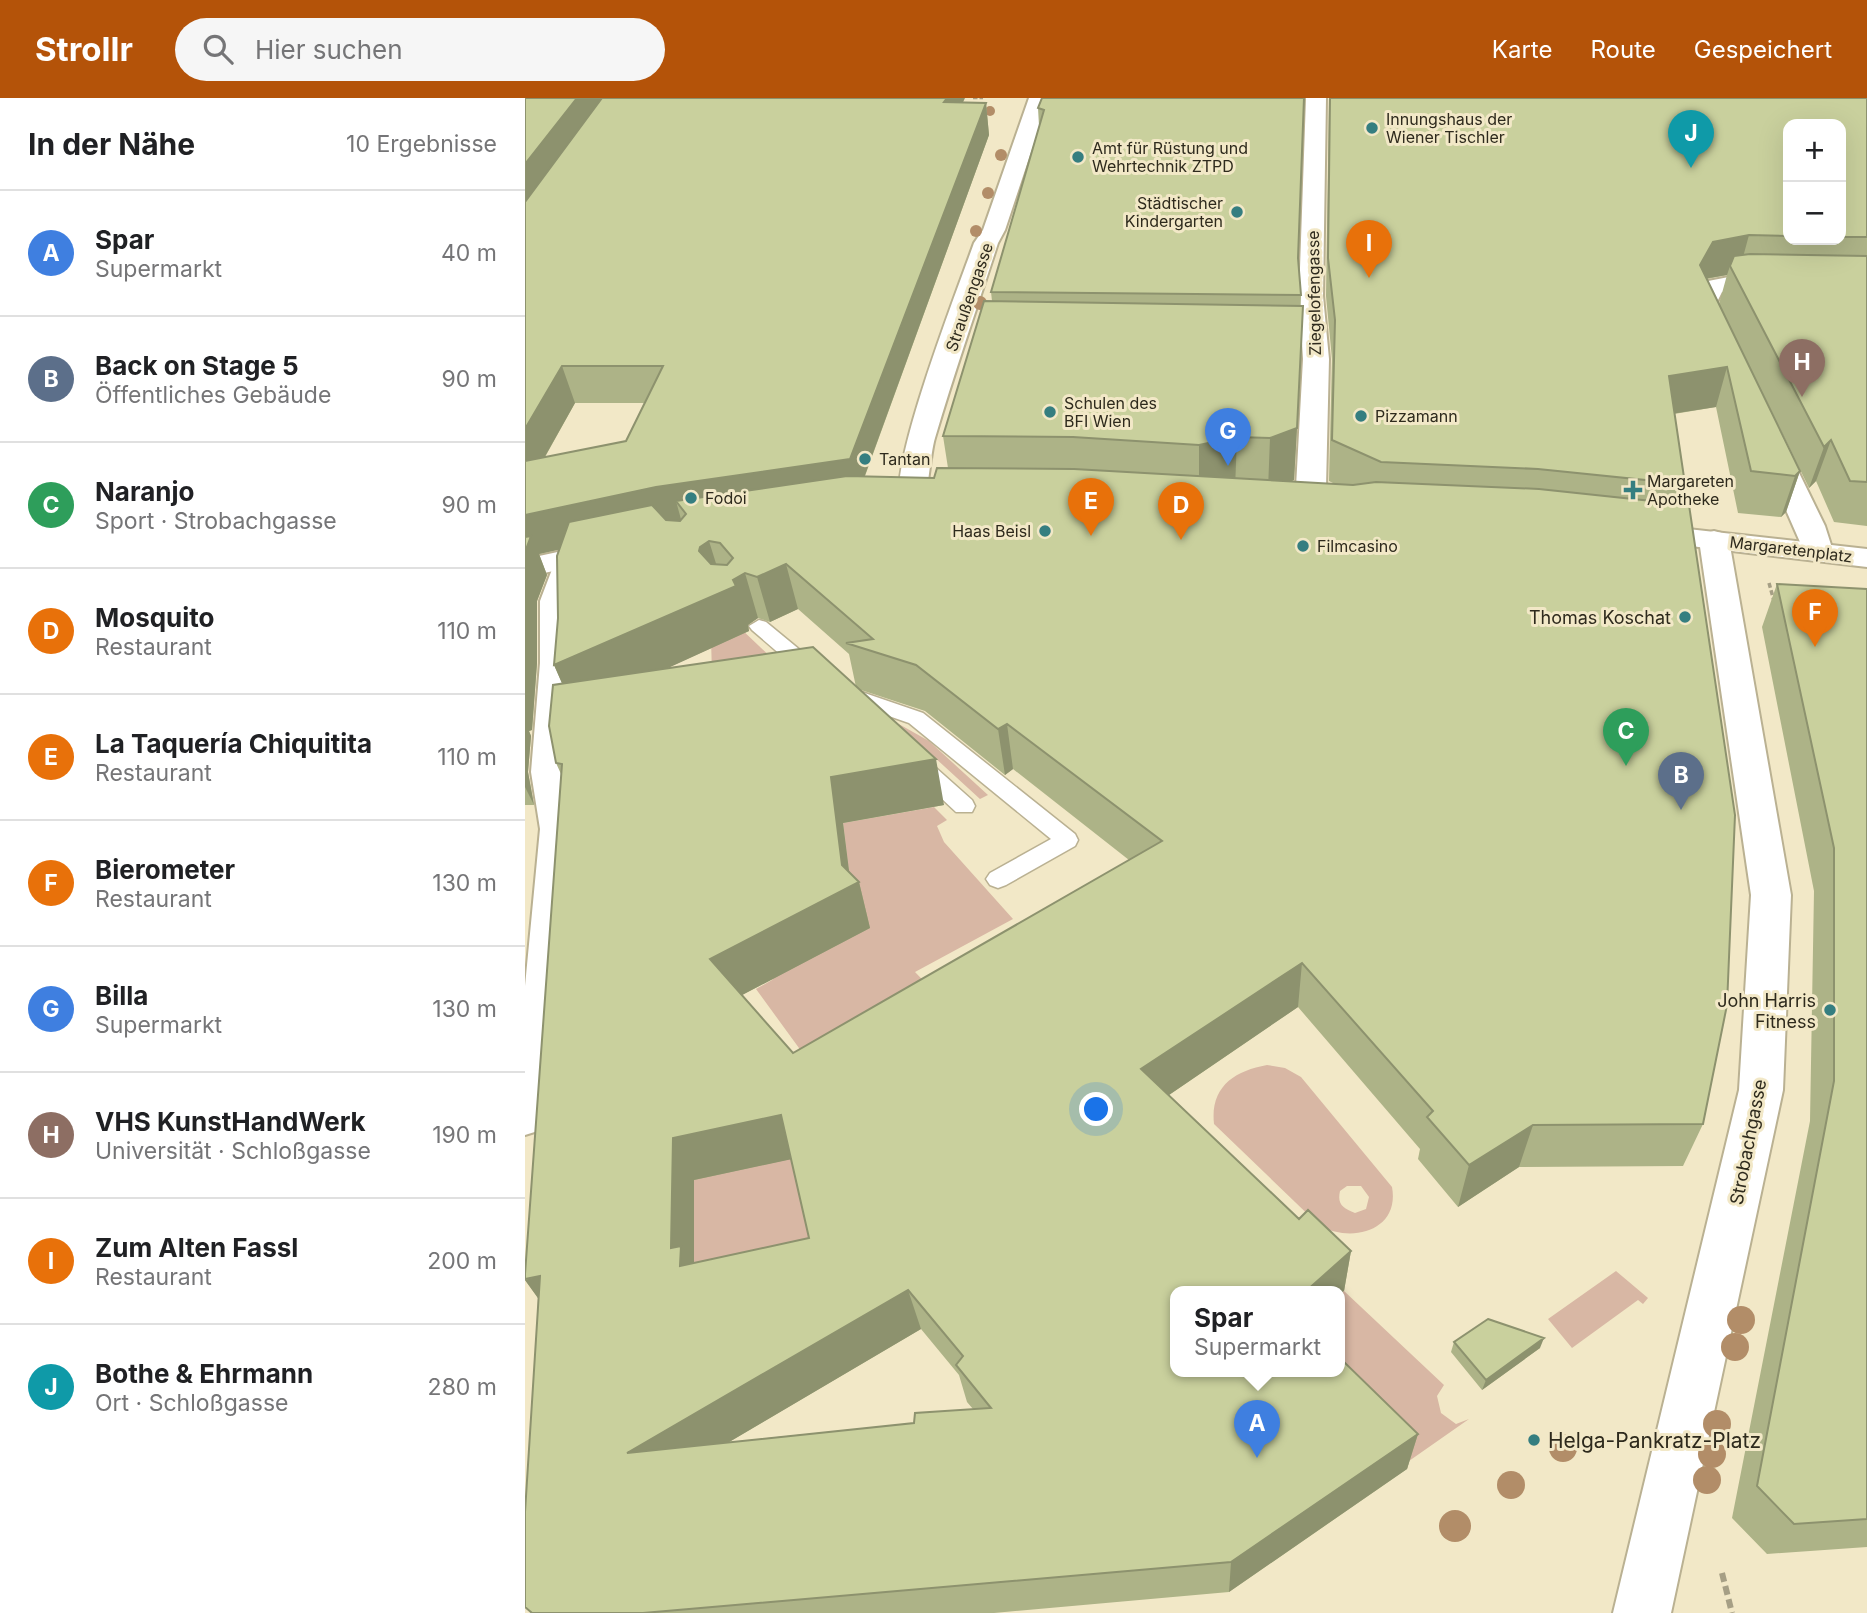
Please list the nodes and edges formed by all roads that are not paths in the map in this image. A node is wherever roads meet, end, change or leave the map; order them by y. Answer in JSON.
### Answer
{"nodes":[{"id":1,"x":1039,"y":98,"type":"edge"},
{"id":2,"x":1317,"y":98,"type":"edge"},
{"id":3,"x":1867,"y":285,"type":"edge"},
{"id":4,"x":1728,"y":353,"type":"edge"},
{"id":5,"x":1763,"y":427,"type":"edge"},
{"id":6,"x":1312,"y":495,"type":"edge"},
{"id":7,"x":914,"y":501,"type":"edge"},
{"id":8,"x":1609,"y":530,"type":"edge"},
{"id":9,"x":1714,"y":540,"type":"junction"},
{"id":10,"x":632,"y":545,"type":"edge"},
{"id":11,"x":1818,"y":551,"type":"junction"},
{"id":12,"x":570,"y":558,"type":"junction"},
{"id":13,"x":1867,"y":558,"type":"edge"},
{"id":14,"x":525,"y":568,"type":"edge"},
{"id":15,"x":759,"y":626,"type":"dead end"},
{"id":16,"x":835,"y":691,"type":"junction"},
{"id":17,"x":875,"y":726,"type":"edge"},
{"id":18,"x":905,"y":753,"type":"edge"},
{"id":19,"x":964,"y":806,"type":"dead end"},
{"id":20,"x":998,"y":879,"type":"dead end"},
{"id":21,"x":525,"y":1116,"type":"edge"},
{"id":22,"x":1642,"y":1613,"type":"edge"}],
"edges":[{"from":1,"to":7,"type":"street","name":"Straußengasse"},
{"from":2,"to":6,"type":"street","name":"Ziegelofengasse"},
{"from":3,"to":4,"type":"street"},
{"from":5,"to":11,"type":"street"},
{"from":8,"to":9,"type":"street","name":"Margaretenplatz"},
{"from":9,"to":11,"type":"street","name":"Margaretenplatz"},
{"from":9,"to":22,"type":"street","name":"Strobachgasse"},
{"from":10,"to":12,"type":"street"},
{"from":11,"to":13,"type":"street","name":"Margaretenplatz"},
{"from":12,"to":14,"type":"street"},
{"from":12,"to":21,"type":"street"},
{"from":15,"to":16,"type":"lane"},
{"from":16,"to":17,"type":"lane"},
{"from":16,"to":20,"type":"lane"},
{"from":18,"to":19,"type":"lane"}]}
